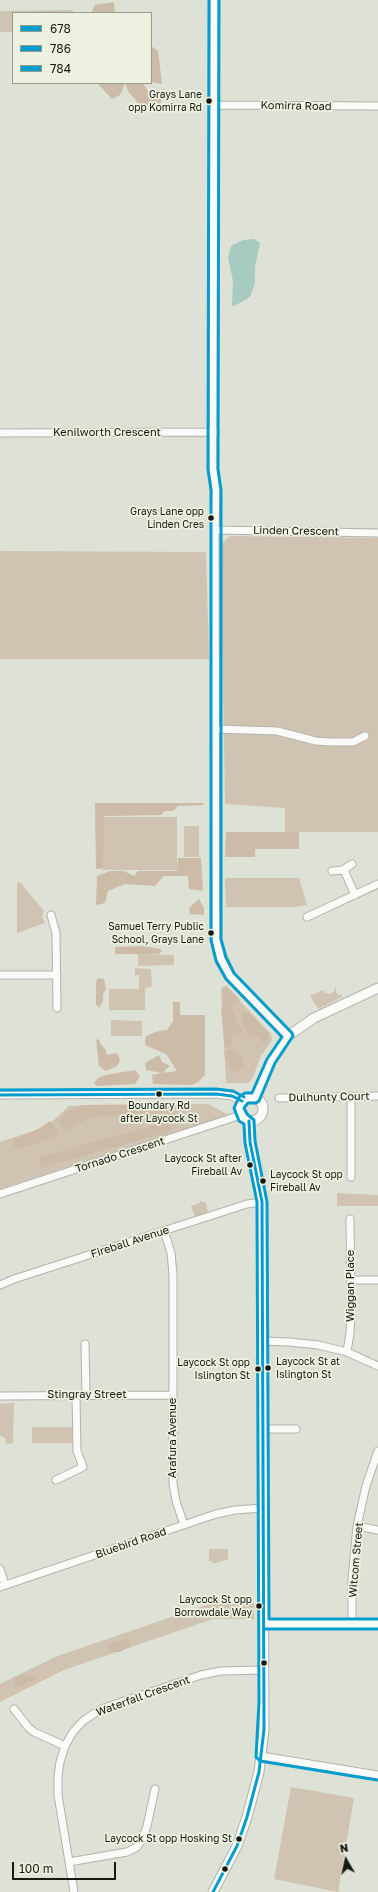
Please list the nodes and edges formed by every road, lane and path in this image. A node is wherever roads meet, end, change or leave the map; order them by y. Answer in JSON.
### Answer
{"nodes":[{"id":1,"x":214,"y":0,"type":"edge"},
{"id":2,"x":214,"y":105,"type":"junction"},
{"id":3,"x":378,"y":106,"type":"edge"},
{"id":4,"x":215,"y":432,"type":"junction"},
{"id":5,"x":0,"y":433,"type":"edge"},
{"id":6,"x":215,"y":530,"type":"junction"},
{"id":7,"x":378,"y":533,"type":"edge"},
{"id":8,"x":215,"y":729,"type":"junction"},
{"id":9,"x":365,"y":736,"type":"dead end"},
{"id":10,"x":352,"y":864,"type":"dead end"},
{"id":11,"x":344,"y":870,"type":"junction"},
{"id":12,"x":332,"y":871,"type":"dead end"},
{"id":13,"x":378,"y":884,"type":"edge"},
{"id":14,"x":354,"y":895,"type":"junction"},
{"id":15,"x":51,"y":915,"type":"dead end"},
{"id":16,"x":306,"y":916,"type":"dead end"},
{"id":17,"x":0,"y":975,"type":"edge"},
{"id":18,"x":57,"y":975,"type":"junction"},
{"id":19,"x":378,"y":988,"type":"edge"},
{"id":20,"x":57,"y":1008,"type":"dead end"},
{"id":21,"x":288,"y":1036,"type":"junction"},
{"id":22,"x":0,"y":1095,"type":"edge"},
{"id":23,"x":351,"y":1096,"type":"junction"},
{"id":24,"x":378,"y":1096,"type":"edge"},
{"id":25,"x":255,"y":1098,"type":"junction"},
{"id":26,"x":279,"y":1098,"type":"dead end"},
{"id":27,"x":242,"y":1101,"type":"junction"},
{"id":28,"x":241,"y":1115,"type":"junction"},
{"id":29,"x":250,"y":1121,"type":"junction"},
{"id":30,"x":352,"y":1177,"type":"dead end"},
{"id":31,"x":0,"y":1194,"type":"edge"},
{"id":32,"x":262,"y":1202,"type":"junction"},
{"id":33,"x":350,"y":1220,"type":"dead end"},
{"id":34,"x":164,"y":1231,"type":"junction"},
{"id":35,"x":351,"y":1280,"type":"junction"},
{"id":36,"x":378,"y":1280,"type":"edge"},
{"id":37,"x":0,"y":1285,"type":"edge"},
{"id":38,"x":262,"y":1341,"type":"junction"},
{"id":39,"x":85,"y":1344,"type":"dead end"},
{"id":40,"x":347,"y":1352,"type":"junction"},
{"id":41,"x":378,"y":1366,"type":"edge"},
{"id":42,"x":76,"y":1395,"type":"junction"},
{"id":43,"x":86,"y":1395,"type":"junction"},
{"id":44,"x":173,"y":1395,"type":"junction"},
{"id":45,"x":0,"y":1396,"type":"edge"},
{"id":46,"x":263,"y":1429,"type":"junction"},
{"id":47,"x":296,"y":1429,"type":"dead end"},
{"id":48,"x":378,"y":1451,"type":"edge"},
{"id":49,"x":56,"y":1480,"type":"dead end"},
{"id":50,"x":263,"y":1508,"type":"junction"},
{"id":51,"x":184,"y":1525,"type":"junction"},
{"id":52,"x":357,"y":1526,"type":"junction"},
{"id":53,"x":378,"y":1530,"type":"edge"},
{"id":54,"x":0,"y":1569,"type":"edge"},
{"id":55,"x":3,"y":1586,"type":"edge"},
{"id":56,"x":264,"y":1624,"type":"junction"},
{"id":57,"x":352,"y":1624,"type":"junction"},
{"id":58,"x":378,"y":1624,"type":"edge"},
{"id":59,"x":264,"y":1670,"type":"junction"},
{"id":60,"x":14,"y":1709,"type":"dead end"},
{"id":61,"x":65,"y":1746,"type":"junction"},
{"id":62,"x":261,"y":1756,"type":"junction"},
{"id":63,"x":378,"y":1775,"type":"edge"},
{"id":64,"x":155,"y":1789,"type":"dead end"},
{"id":65,"x":70,"y":1862,"type":"junction"},
{"id":66,"x":74,"y":1892,"type":"edge"},
{"id":67,"x":213,"y":1892,"type":"edge"}],
"edges":[{"from":1,"to":2,"type":"street"},
{"from":2,"to":3,"type":"street","name":"Komirra Road"},
{"from":2,"to":4,"type":"street"},
{"from":4,"to":5,"type":"street","name":"Kenilworth Crescent"},
{"from":4,"to":6,"type":"street"},
{"from":6,"to":7,"type":"street","name":"Linden Crescent"},
{"from":6,"to":8,"type":"street"},
{"from":8,"to":9,"type":"street"},
{"from":8,"to":21,"type":"street"},
{"from":10,"to":11,"type":"street"},
{"from":11,"to":12,"type":"street"},
{"from":11,"to":14,"type":"street"},
{"from":13,"to":14,"type":"street"},
{"from":14,"to":16,"type":"street"},
{"from":15,"to":18,"type":"street"},
{"from":17,"to":18,"type":"street"},
{"from":18,"to":20,"type":"street"},
{"from":19,"to":21,"type":"street"},
{"from":21,"to":25,"type":"street"},
{"from":22,"to":27,"type":"street"},
{"from":23,"to":24,"type":"street","name":"Dulhunty Court"},
{"from":23,"to":26,"type":"street","name":"Dulhunty Court"},
{"from":23,"to":30,"type":"street"},
{"from":25,"to":27,"type":"street"},
{"from":25,"to":29,"type":"street"},
{"from":27,"to":28,"type":"street"},
{"from":28,"to":29,"type":"street"},
{"from":28,"to":31,"type":"street","name":"Tornado Crescent"},
{"from":29,"to":32,"type":"street"},
{"from":32,"to":34,"type":"street","name":"Fireball Avenue"},
{"from":32,"to":38,"type":"street"},
{"from":33,"to":35,"type":"street","name":"Wiggan Place"},
{"from":34,"to":37,"type":"street","name":"Fireball Avenue"},
{"from":34,"to":44,"type":"street","name":"Arafura Avenue"},
{"from":35,"to":36,"type":"street"},
{"from":35,"to":40,"type":"street","name":"Wiggan Place"},
{"from":38,"to":40,"type":"street"},
{"from":38,"to":46,"type":"street"},
{"from":39,"to":43,"type":"street"},
{"from":40,"to":41,"type":"street"},
{"from":42,"to":43,"type":"street","name":"Stingray Street"},
{"from":42,"to":45,"type":"street","name":"Stingray Street"},
{"from":42,"to":49,"type":"street"},
{"from":43,"to":44,"type":"street","name":"Stingray Street"},
{"from":44,"to":51,"type":"street","name":"Arafura Avenue"},
{"from":46,"to":47,"type":"street"},
{"from":46,"to":50,"type":"street"},
{"from":48,"to":52,"type":"street","name":"Witcom Street"},
{"from":50,"to":51,"type":"street","name":"Bluebird Road"},
{"from":50,"to":56,"type":"street"},
{"from":51,"to":55,"type":"street","name":"Bluebird Road"},
{"from":52,"to":53,"type":"street"},
{"from":52,"to":57,"type":"street","name":"Witcom Street"},
{"from":54,"to":55,"type":"street"},
{"from":56,"to":57,"type":"street"},
{"from":56,"to":59,"type":"street"},
{"from":57,"to":58,"type":"street"},
{"from":59,"to":61,"type":"street","name":"Waterfall Crescent"},
{"from":59,"to":62,"type":"street"},
{"from":60,"to":61,"type":"street"},
{"from":61,"to":65,"type":"street","name":"Waterfall Crescent"},
{"from":62,"to":63,"type":"street"},
{"from":62,"to":67,"type":"street"},
{"from":64,"to":65,"type":"street"},
{"from":65,"to":66,"type":"street","name":"Waterfall Crescent"}]}
